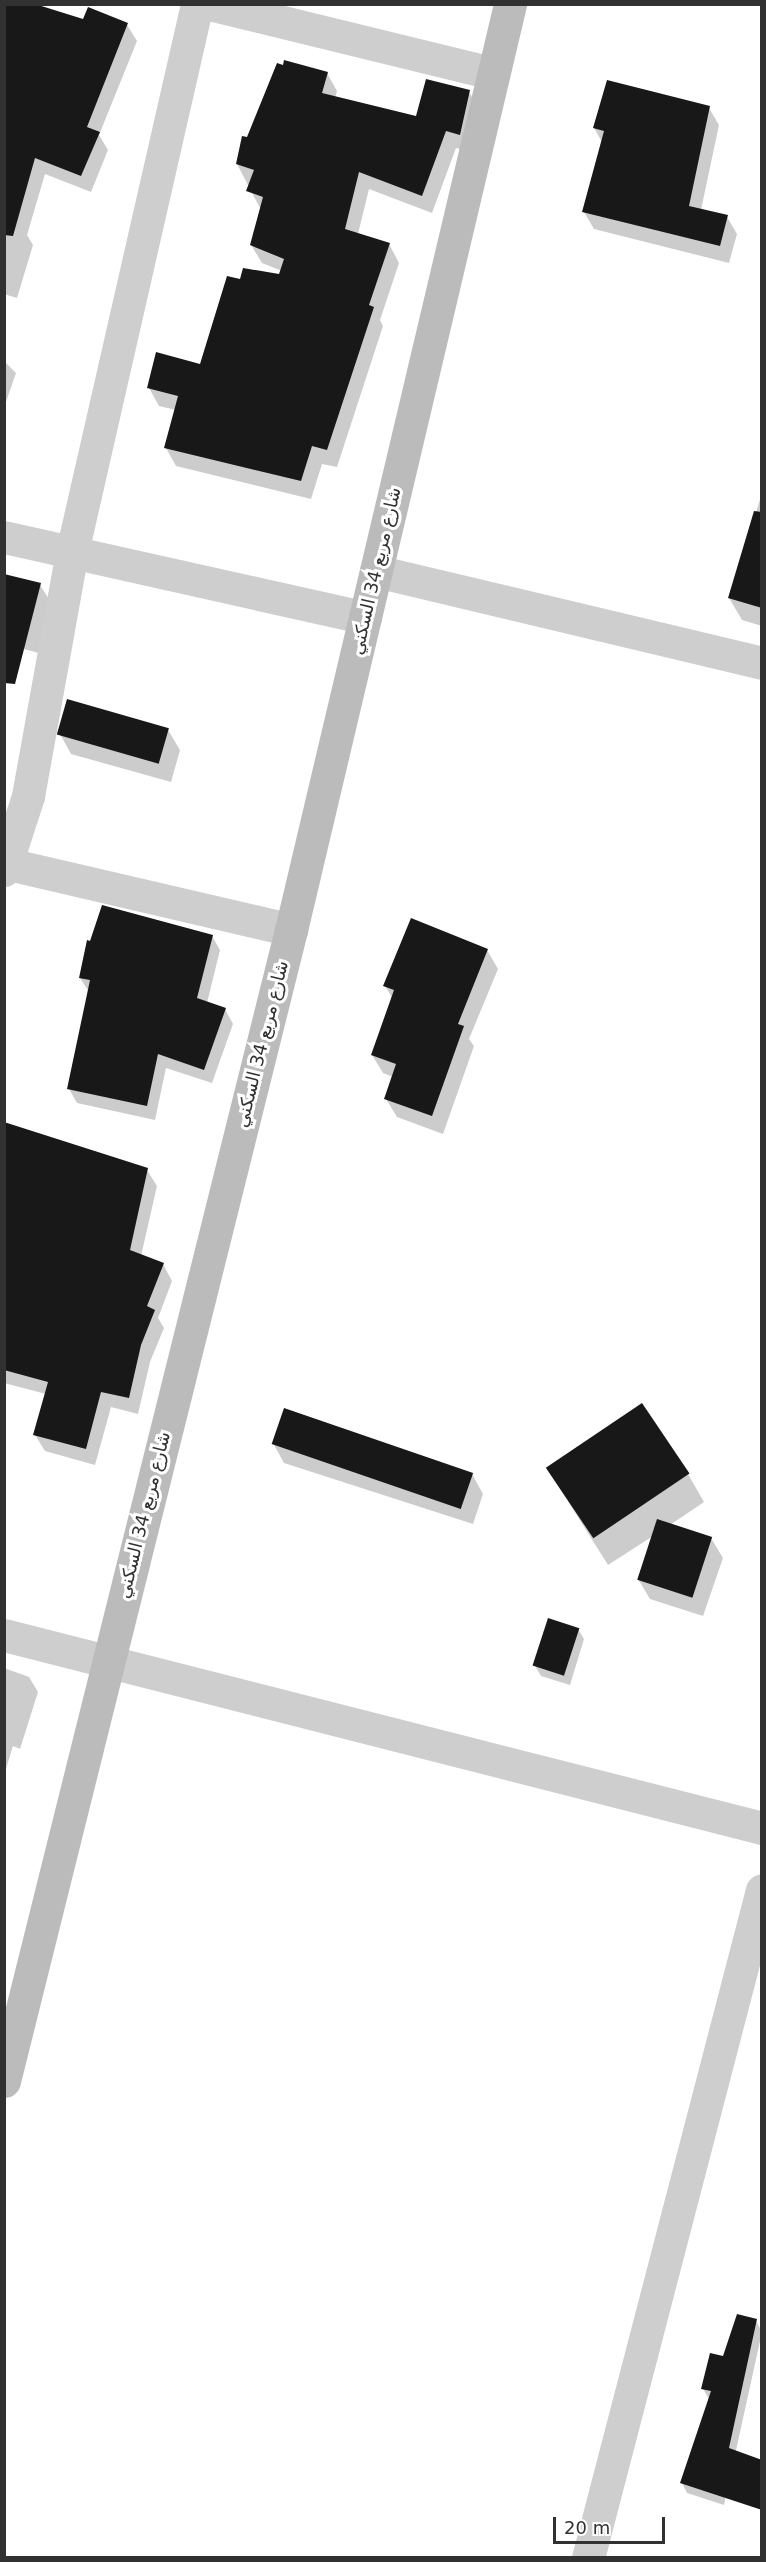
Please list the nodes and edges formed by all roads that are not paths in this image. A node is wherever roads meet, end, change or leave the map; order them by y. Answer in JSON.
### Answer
{"nodes":[{"id":1,"x":197,"y":4,"type":"edge"},
{"id":2,"x":209,"y":4,"type":"edge"},
{"id":3,"x":510,"y":4,"type":"edge"},
{"id":4,"x":493,"y":73,"type":"junction"},
{"id":5,"x":4,"y":537,"type":"edge"},
{"id":6,"x":72,"y":552,"type":"junction"},
{"id":7,"x":376,"y":571,"type":"junction"},
{"id":8,"x":365,"y":618,"type":"junction"},
{"id":9,"x":762,"y":663,"type":"edge"},
{"id":10,"x":5,"y":865,"type":"edge"},
{"id":11,"x":291,"y":930,"type":"junction"},
{"id":12,"x":4,"y":1635,"type":"edge"},
{"id":13,"x":108,"y":1660,"type":"junction"},
{"id":14,"x":762,"y":1828,"type":"edge"},
{"id":15,"x":762,"y":1890,"type":"edge"},
{"id":16,"x":757,"y":1934,"type":"edge"},
{"id":17,"x":4,"y":2081,"type":"edge"},
{"id":18,"x":588,"y":2558,"type":"edge"}],
"edges":[{"from":1,"to":6,"type":"street"},
{"from":2,"to":4,"type":"street"},
{"from":3,"to":4,"type":"street","name":"شارع مربع 34 السكني"},
{"from":4,"to":7,"type":"street","name":"شارع مربع 34 السكني"},
{"from":5,"to":6,"type":"street"},
{"from":6,"to":8,"type":"street"},
{"from":6,"to":10,"type":"street"},
{"from":7,"to":8,"type":"street","name":"شارع مربع 34 السكني"},
{"from":7,"to":9,"type":"street"},
{"from":8,"to":11,"type":"street","name":"شارع مربع 34 السكني"},
{"from":10,"to":11,"type":"street"},
{"from":11,"to":13,"type":"street","name":"شارع مربع 34 السكني"},
{"from":12,"to":13,"type":"street"},
{"from":13,"to":14,"type":"street"},
{"from":13,"to":17,"type":"street","name":"شارع مربع 34 السكني"},
{"from":15,"to":16,"type":"street"},
{"from":16,"to":18,"type":"street"}]}
